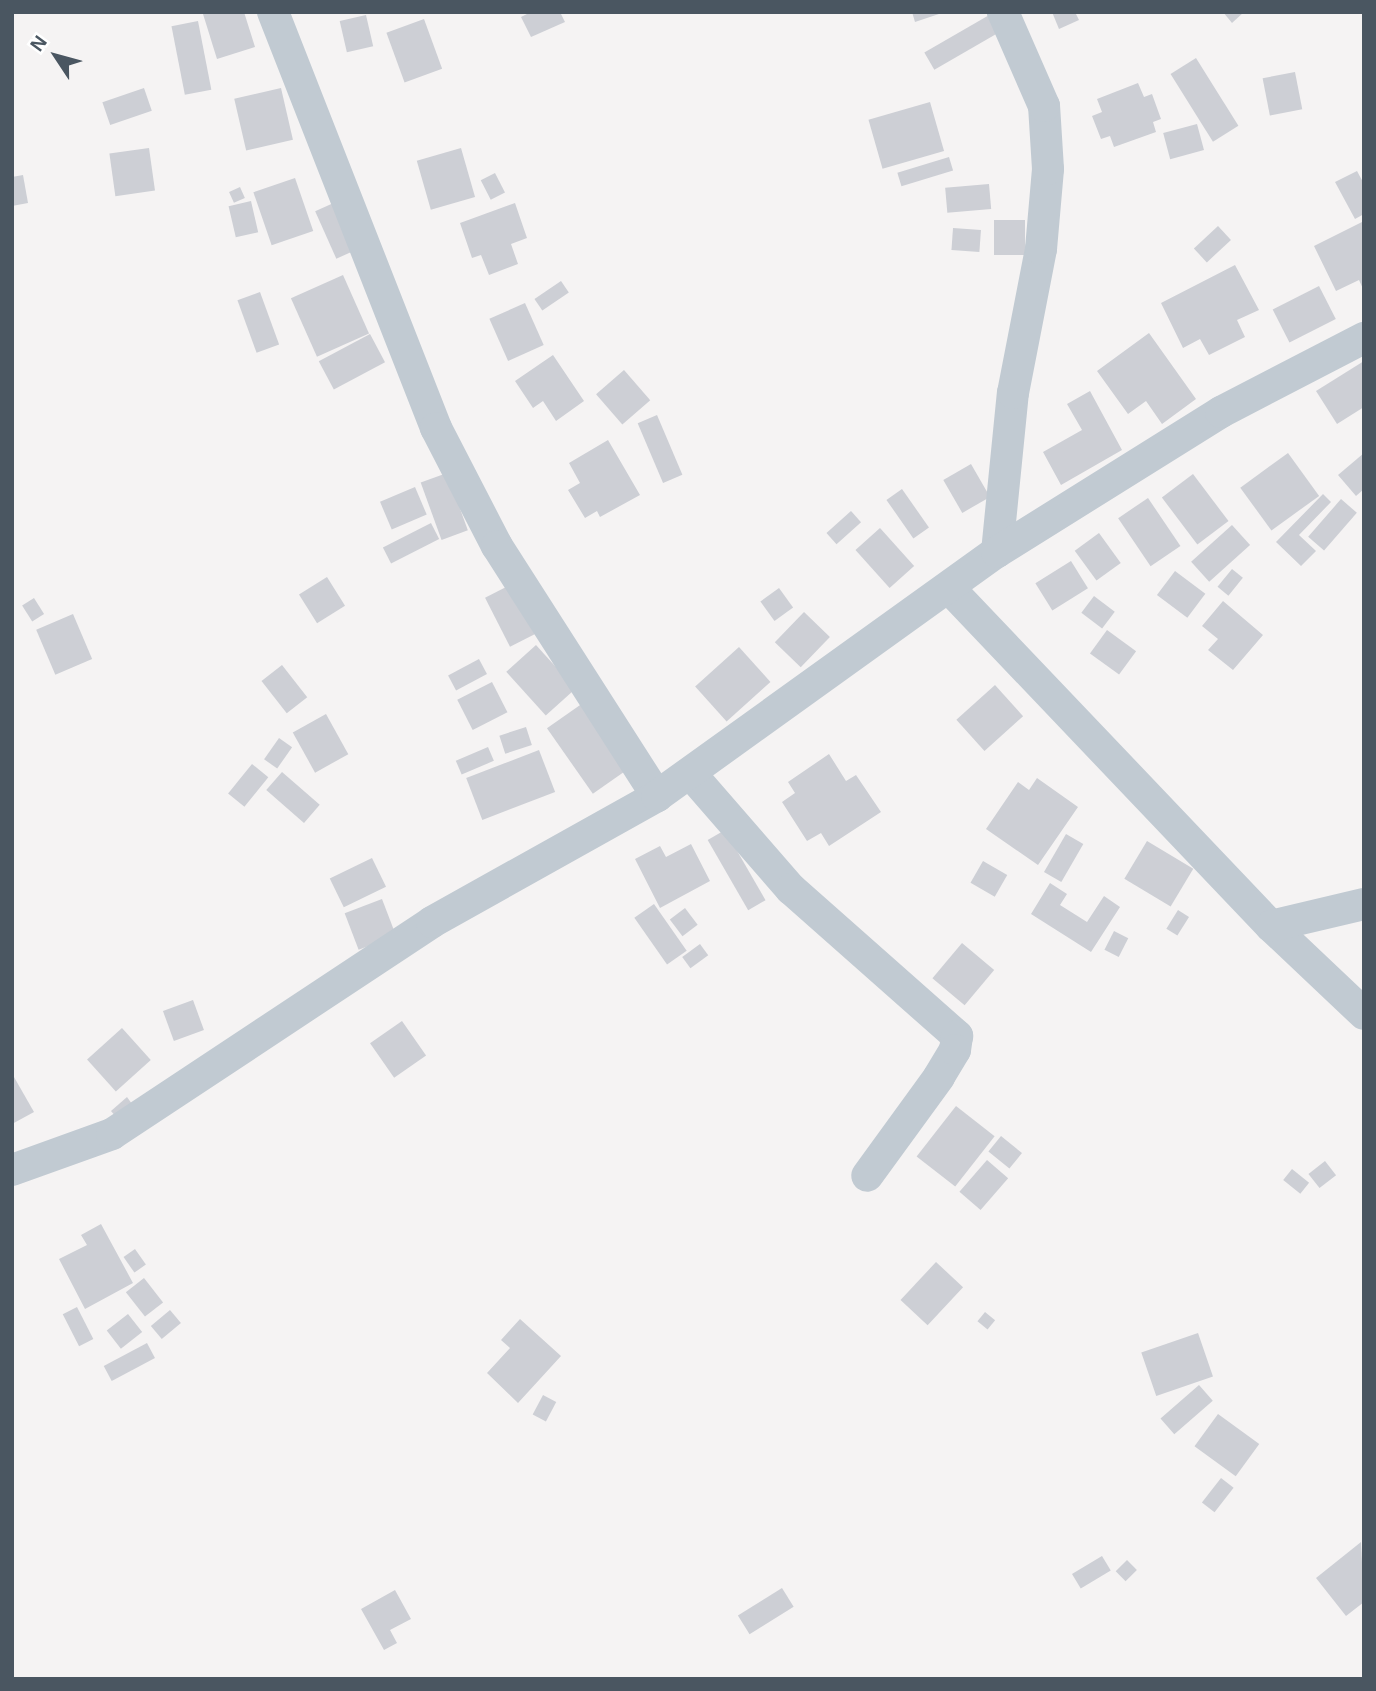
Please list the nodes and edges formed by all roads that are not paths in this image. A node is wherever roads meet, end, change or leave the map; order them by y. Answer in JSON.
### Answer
{"nodes":[{"id":1,"x":273,"y":12,"type":"edge"},
{"id":2,"x":1003,"y":12,"type":"edge"},
{"id":3,"x":1364,"y":338,"type":"edge"},
{"id":4,"x":997,"y":552,"type":"junction"},
{"id":5,"x":949,"y":588,"type":"junction"},
{"id":6,"x":691,"y":773,"type":"junction"},
{"id":7,"x":657,"y":796,"type":"junction"},
{"id":8,"x":1364,"y":904,"type":"edge"},
{"id":9,"x":1271,"y":926,"type":"junction"},
{"id":10,"x":1364,"y":1014,"type":"edge"},
{"id":11,"x":12,"y":1170,"type":"edge"},
{"id":12,"x":867,"y":1175,"type":"dead end"}],
"edges":[{"from":1,"to":7,"type":"street"},
{"from":2,"to":4,"type":"street"},
{"from":3,"to":4,"type":"street"},
{"from":4,"to":5,"type":"street"},
{"from":5,"to":6,"type":"street"},
{"from":5,"to":9,"type":"street"},
{"from":6,"to":7,"type":"street"},
{"from":6,"to":12,"type":"street"},
{"from":7,"to":11,"type":"street"},
{"from":8,"to":9,"type":"street"},
{"from":9,"to":10,"type":"street"}]}
